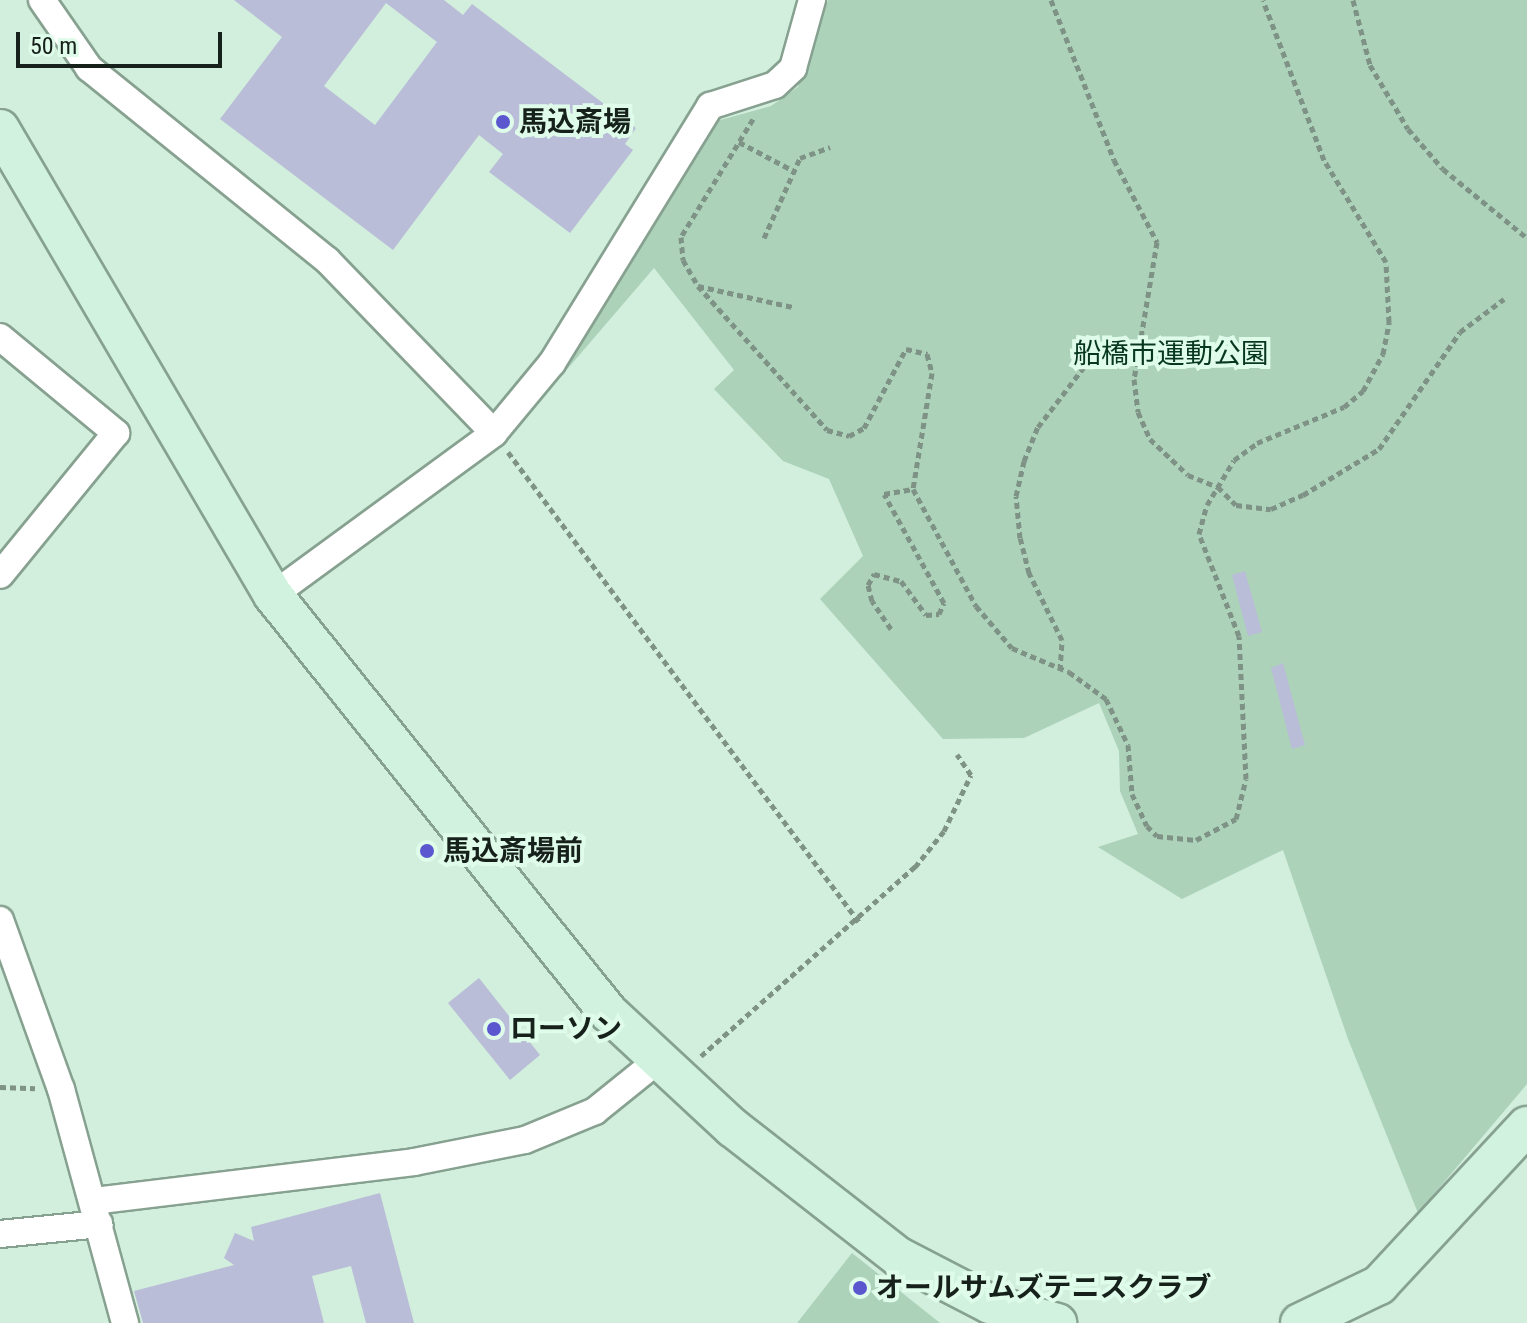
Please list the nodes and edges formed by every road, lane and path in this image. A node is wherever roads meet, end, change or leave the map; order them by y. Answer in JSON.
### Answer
{"nodes":[{"id":1,"x":42,"y":0,"type":"edge"},
{"id":2,"x":812,"y":0,"type":"edge"},
{"id":3,"x":1051,"y":0,"type":"edge"},
{"id":4,"x":1263,"y":0,"type":"edge"},
{"id":5,"x":1353,"y":0,"type":"edge"},
{"id":6,"x":775,"y":85,"type":"junction"},
{"id":7,"x":0,"y":129,"type":"edge"},
{"id":8,"x":739,"y":142,"type":"junction"},
{"id":9,"x":830,"y":147,"type":"dead end"},
{"id":10,"x":792,"y":170,"type":"junction"},
{"id":11,"x":764,"y":238,"type":"dead end"},
{"id":12,"x":1527,"y":238,"type":"edge"},
{"id":13,"x":698,"y":286,"type":"junction"},
{"id":14,"x":1504,"y":299,"type":"dead end"},
{"id":15,"x":793,"y":307,"type":"dead end"},
{"id":16,"x":0,"y":337,"type":"edge"},
{"id":17,"x":1138,"y":357,"type":"junction"},
{"id":18,"x":494,"y":433,"type":"junction"},
{"id":19,"x":1218,"y":487,"type":"junction"},
{"id":20,"x":913,"y":489,"type":"junction"},
{"id":21,"x":0,"y":575,"type":"edge"},
{"id":22,"x":273,"y":595,"type":"junction"},
{"id":23,"x":891,"y":629,"type":"dead end"},
{"id":24,"x":1060,"y":670,"type":"junction"},
{"id":25,"x":957,"y":754,"type":"dead end"},
{"id":26,"x":0,"y":920,"type":"edge"},
{"id":27,"x":859,"y":922,"type":"junction"},
{"id":28,"x":666,"y":1069,"type":"junction"},
{"id":29,"x":1525,"y":1142,"type":"edge"},
{"id":30,"x":97,"y":1212,"type":"junction"},
{"id":31,"x":0,"y":1234,"type":"edge"},
{"id":32,"x":125,"y":1323,"type":"edge"},
{"id":33,"x":1057,"y":1323,"type":"edge"},
{"id":34,"x":1300,"y":1323,"type":"edge"}],
"edges":[{"from":1,"to":18,"type":"street"},
{"from":2,"to":6,"type":"street"},
{"from":3,"to":17,"type":"path"},
{"from":4,"to":19,"type":"path"},
{"from":5,"to":12,"type":"path"},
{"from":6,"to":8,"type":"path"},
{"from":6,"to":18,"type":"street"},
{"from":7,"to":22,"type":"street"},
{"from":8,"to":10,"type":"path"},
{"from":8,"to":13,"type":"path"},
{"from":9,"to":10,"type":"path"},
{"from":10,"to":11,"type":"path"},
{"from":13,"to":15,"type":"path"},
{"from":13,"to":20,"type":"path"},
{"from":14,"to":19,"type":"path"},
{"from":16,"to":21,"type":"street"},
{"from":17,"to":19,"type":"path"},
{"from":17,"to":24,"type":"path"},
{"from":18,"to":22,"type":"street"},
{"from":18,"to":27,"type":"path"},
{"from":19,"to":24,"type":"path"},
{"from":20,"to":23,"type":"path"},
{"from":20,"to":24,"type":"path"},
{"from":22,"to":28,"type":"street"},
{"from":25,"to":27,"type":"path"},
{"from":26,"to":30,"type":"street"},
{"from":27,"to":28,"type":"path"},
{"from":28,"to":30,"type":"street"},
{"from":28,"to":33,"type":"street"},
{"from":29,"to":34,"type":"street"},
{"from":30,"to":31,"type":"street"},
{"from":30,"to":32,"type":"street"}]}
